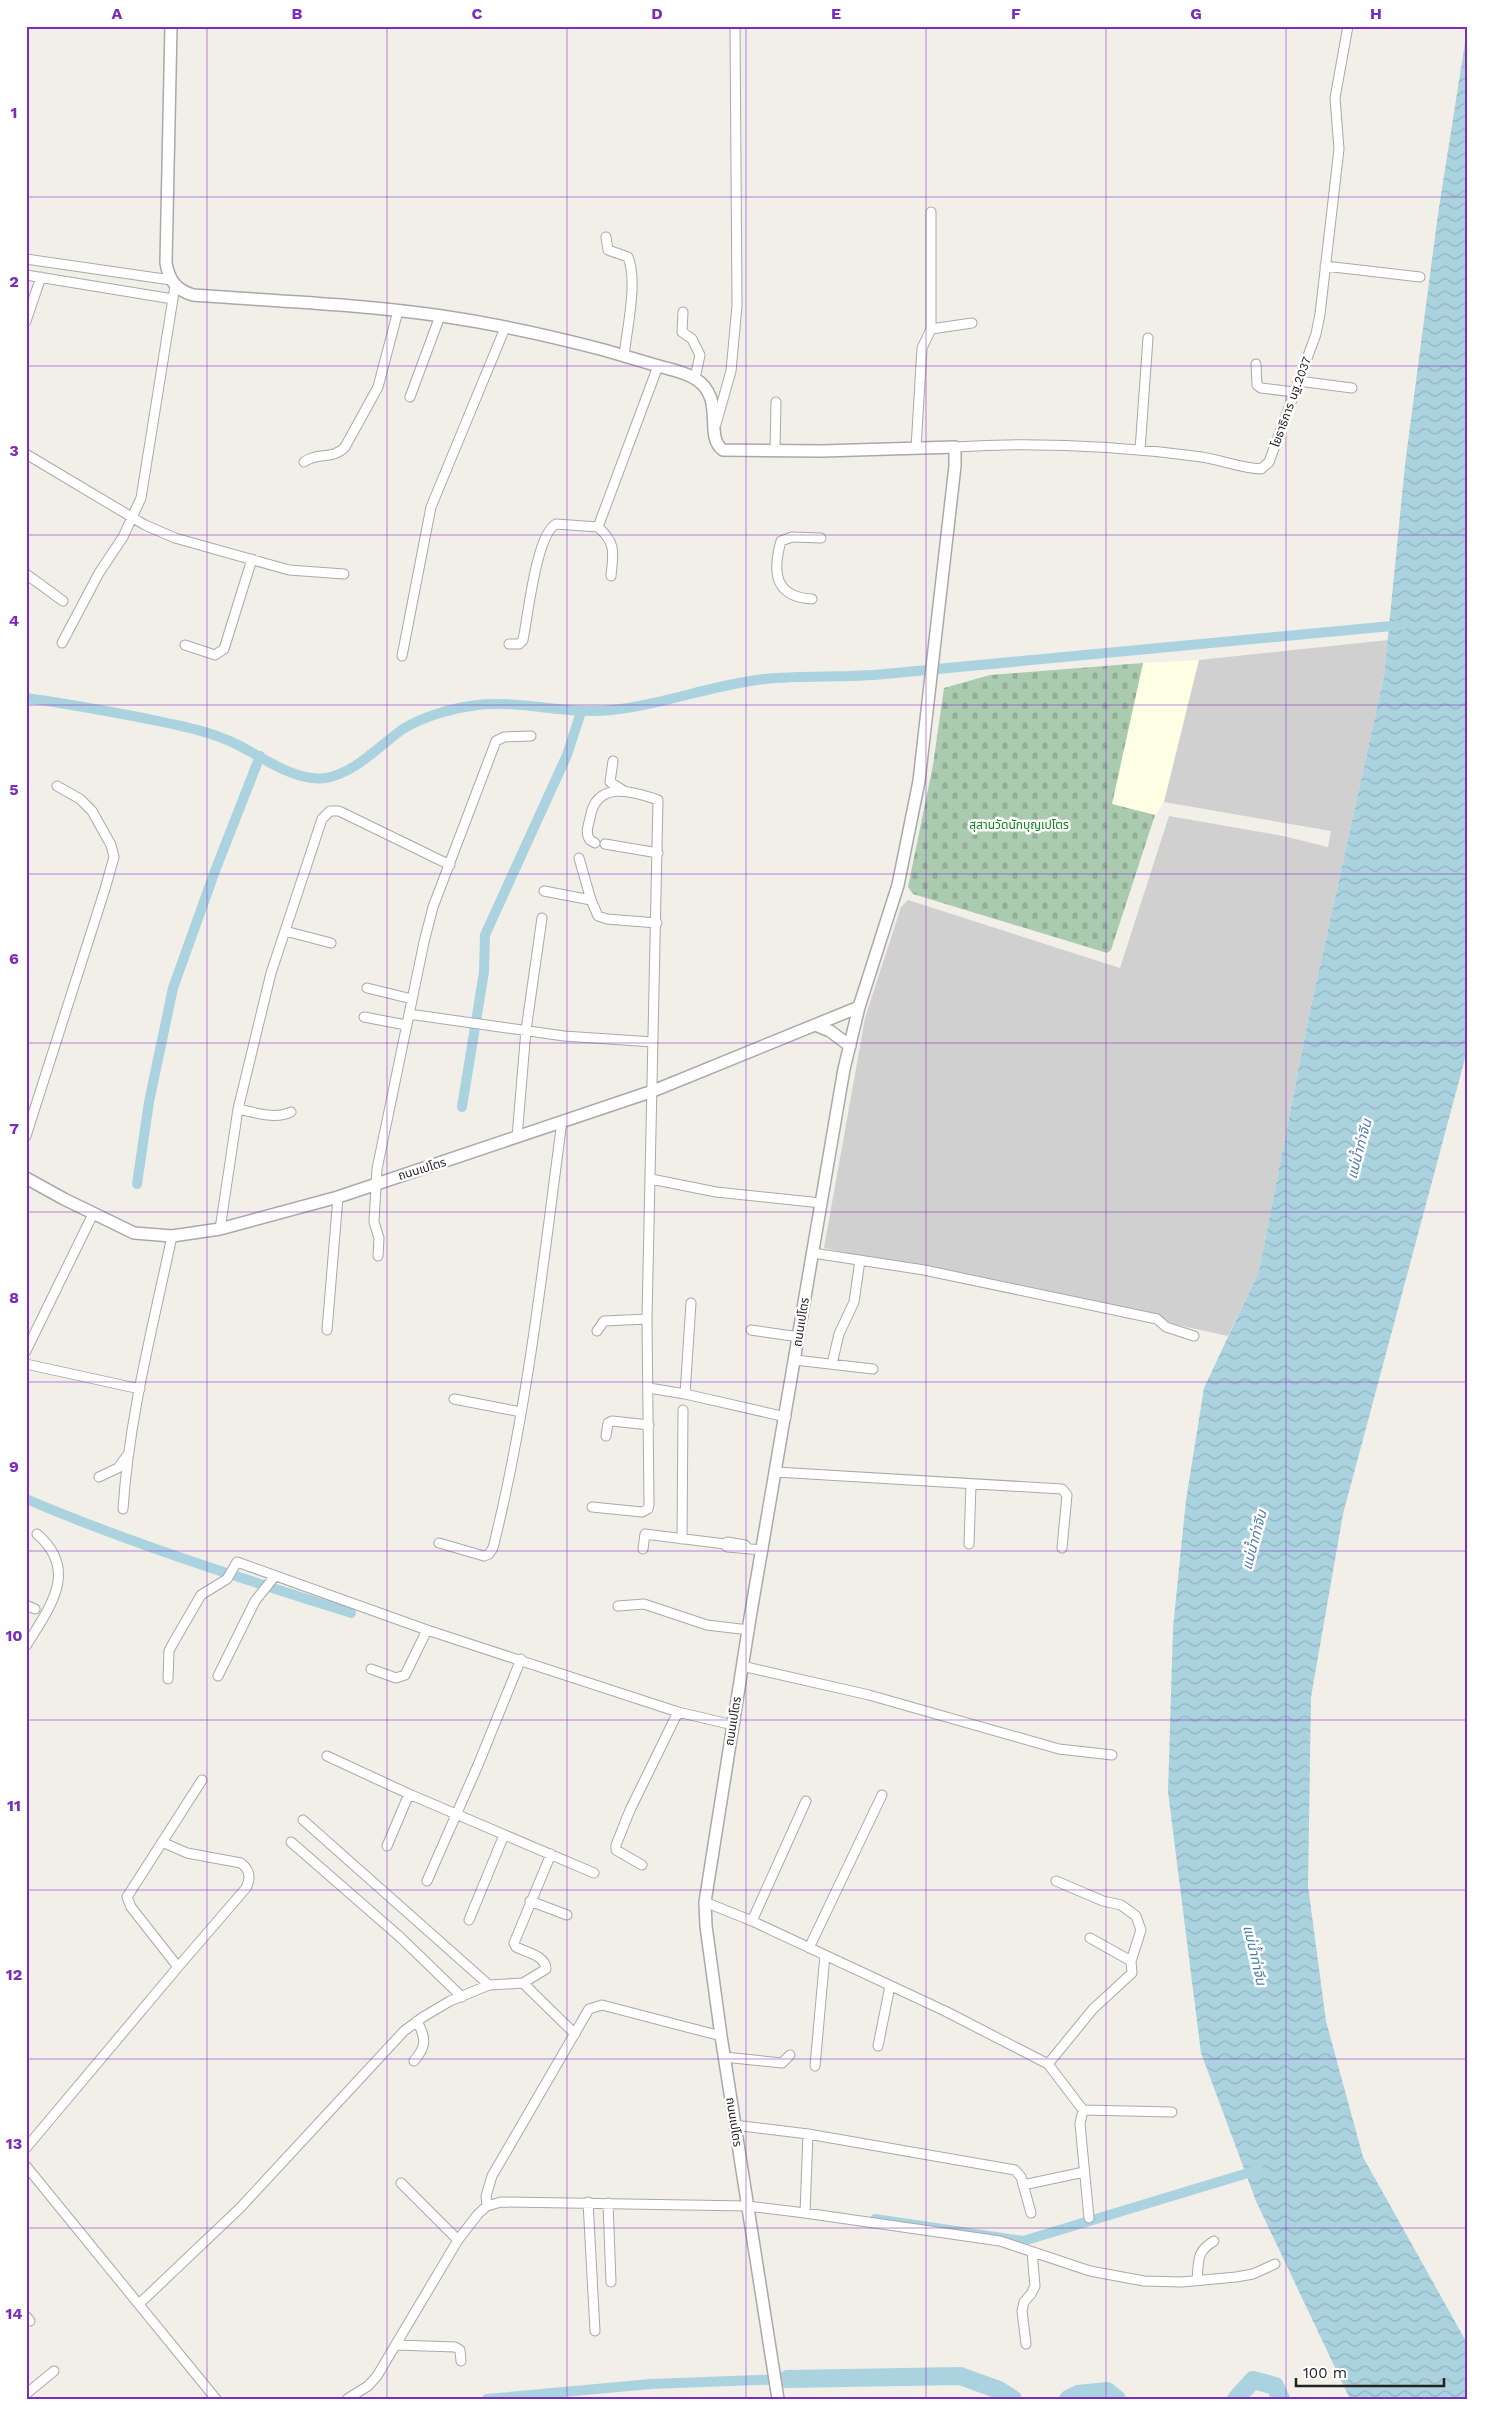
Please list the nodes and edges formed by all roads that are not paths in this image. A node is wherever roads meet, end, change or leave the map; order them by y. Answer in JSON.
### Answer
{"nodes":[{"id":1,"x":171,"y":26,"type":"edge"},
{"id":2,"x":735,"y":26,"type":"edge"},
{"id":3,"x":1348,"y":26,"type":"edge"},
{"id":4,"x":931,"y":212,"type":"dead end"},
{"id":5,"x":606,"y":237,"type":"dead end"},
{"id":6,"x":26,"y":259,"type":"edge"},
{"id":7,"x":1325,"y":266,"type":"junction"},
{"id":8,"x":26,"y":275,"type":"edge"},
{"id":9,"x":41,"y":277,"type":"junction"},
{"id":10,"x":1420,"y":277,"type":"dead end"},
{"id":11,"x":173,"y":283,"type":"junction"},
{"id":12,"x":173,"y":300,"type":"junction"},
{"id":13,"x":398,"y":311,"type":"junction"},
{"id":14,"x":683,"y":312,"type":"dead end"},
{"id":15,"x":440,"y":316,"type":"junction"},
{"id":16,"x":26,"y":320,"type":"edge"},
{"id":17,"x":972,"y":322,"type":"dead end"},
{"id":18,"x":504,"y":328,"type":"junction"},
{"id":19,"x":932,"y":329,"type":"junction"},
{"id":20,"x":1148,"y":338,"type":"dead end"},
{"id":21,"x":624,"y":356,"type":"junction"},
{"id":22,"x":1256,"y":364,"type":"dead end"},
{"id":23,"x":658,"y":366,"type":"junction"},
{"id":24,"x":695,"y":378,"type":"junction"},
{"id":25,"x":1298,"y":382,"type":"junction"},
{"id":26,"x":1352,"y":388,"type":"dead end"},
{"id":27,"x":1294,"y":392,"type":"junction"},
{"id":28,"x":410,"y":397,"type":"dead end"},
{"id":29,"x":776,"y":402,"type":"dead end"},
{"id":30,"x":716,"y":425,"type":"junction"},
{"id":31,"x":954,"y":447,"type":"junction"},
{"id":32,"x":916,"y":448,"type":"junction"},
{"id":33,"x":1140,"y":450,"type":"junction"},
{"id":34,"x":775,"y":451,"type":"junction"},
{"id":35,"x":26,"y":454,"type":"edge"},
{"id":36,"x":304,"y":462,"type":"dead end"},
{"id":37,"x":133,"y":517,"type":"junction"},
{"id":38,"x":598,"y":527,"type":"junction"},
{"id":39,"x":821,"y":538,"type":"dead end"},
{"id":40,"x":252,"y":559,"type":"junction"},
{"id":41,"x":26,"y":574,"type":"edge"},
{"id":42,"x":344,"y":574,"type":"dead end"},
{"id":43,"x":611,"y":576,"type":"dead end"},
{"id":44,"x":812,"y":599,"type":"dead end"},
{"id":45,"x":63,"y":601,"type":"dead end"},
{"id":46,"x":62,"y":643,"type":"dead end"},
{"id":47,"x":509,"y":644,"type":"dead end"},
{"id":48,"x":185,"y":645,"type":"dead end"},
{"id":49,"x":402,"y":656,"type":"dead end"},
{"id":50,"x":531,"y":736,"type":"dead end"},
{"id":51,"x":613,"y":761,"type":"dead end"},
{"id":52,"x":57,"y":786,"type":"dead end"},
{"id":53,"x":625,"y":791,"type":"junction"},
{"id":54,"x":595,"y":843,"type":"dead end"},
{"id":55,"x":605,"y":844,"type":"dead end"},
{"id":56,"x":658,"y":853,"type":"junction"},
{"id":57,"x":579,"y":858,"type":"dead end"},
{"id":58,"x":450,"y":865,"type":"junction"},
{"id":59,"x":544,"y":890,"type":"dead end"},
{"id":60,"x":591,"y":900,"type":"junction"},
{"id":61,"x":542,"y":918,"type":"dead end"},
{"id":62,"x":657,"y":923,"type":"junction"},
{"id":63,"x":285,"y":931,"type":"junction"},
{"id":64,"x":331,"y":942,"type":"dead end"},
{"id":65,"x":367,"y":988,"type":"dead end"},
{"id":66,"x":412,"y":999,"type":"junction"},
{"id":67,"x":859,"y":1007,"type":"junction"},
{"id":68,"x":408,"y":1014,"type":"junction"},
{"id":69,"x":364,"y":1017,"type":"dead end"},
{"id":70,"x":406,"y":1025,"type":"junction"},
{"id":71,"x":815,"y":1025,"type":"junction"},
{"id":72,"x":526,"y":1030,"type":"junction"},
{"id":73,"x":653,"y":1042,"type":"junction"},
{"id":74,"x":850,"y":1046,"type":"junction"},
{"id":75,"x":653,"y":1091,"type":"junction"},
{"id":76,"x":238,"y":1109,"type":"junction"},
{"id":77,"x":291,"y":1112,"type":"dead end"},
{"id":78,"x":562,"y":1121,"type":"junction"},
{"id":79,"x":26,"y":1136,"type":"edge"},
{"id":80,"x":518,"y":1137,"type":"junction"},
{"id":81,"x":26,"y":1178,"type":"edge"},
{"id":82,"x":650,"y":1179,"type":"junction"},
{"id":83,"x":376,"y":1183,"type":"junction"},
{"id":84,"x":338,"y":1197,"type":"junction"},
{"id":85,"x":821,"y":1203,"type":"junction"},
{"id":86,"x":93,"y":1214,"type":"junction"},
{"id":87,"x":220,"y":1229,"type":"junction"},
{"id":88,"x":172,"y":1236,"type":"junction"},
{"id":89,"x":813,"y":1253,"type":"junction"},
{"id":90,"x":378,"y":1256,"type":"dead end"},
{"id":91,"x":860,"y":1260,"type":"junction"},
{"id":92,"x":691,"y":1303,"type":"dead end"},
{"id":93,"x":647,"y":1319,"type":"junction"},
{"id":94,"x":327,"y":1330,"type":"dead end"},
{"id":95,"x":597,"y":1330,"type":"dead end"},
{"id":96,"x":751,"y":1330,"type":"dead end"},
{"id":97,"x":1194,"y":1336,"type":"dead end"},
{"id":98,"x":799,"y":1337,"type":"junction"},
{"id":99,"x":26,"y":1350,"type":"edge"},
{"id":100,"x":795,"y":1360,"type":"junction"},
{"id":101,"x":26,"y":1364,"type":"edge"},
{"id":102,"x":832,"y":1364,"type":"junction"},
{"id":103,"x":873,"y":1369,"type":"dead end"},
{"id":104,"x":649,"y":1388,"type":"junction"},
{"id":105,"x":140,"y":1389,"type":"junction"},
{"id":106,"x":685,"y":1394,"type":"junction"},
{"id":107,"x":454,"y":1399,"type":"dead end"},
{"id":108,"x":683,"y":1410,"type":"dead end"},
{"id":109,"x":521,"y":1412,"type":"junction"},
{"id":110,"x":786,"y":1417,"type":"junction"},
{"id":111,"x":649,"y":1426,"type":"junction"},
{"id":112,"x":606,"y":1436,"type":"dead end"},
{"id":113,"x":129,"y":1453,"type":"junction"},
{"id":114,"x":776,"y":1472,"type":"junction"},
{"id":115,"x":99,"y":1477,"type":"dead end"},
{"id":116,"x":971,"y":1484,"type":"junction"},
{"id":117,"x":592,"y":1507,"type":"dead end"},
{"id":118,"x":123,"y":1509,"type":"dead end"},
{"id":119,"x":37,"y":1534,"type":"dead end"},
{"id":120,"x":682,"y":1539,"type":"junction"},
{"id":121,"x":439,"y":1543,"type":"dead end"},
{"id":122,"x":969,"y":1544,"type":"dead end"},
{"id":123,"x":1062,"y":1548,"type":"dead end"},
{"id":124,"x":643,"y":1549,"type":"dead end"},
{"id":125,"x":763,"y":1550,"type":"junction"},
{"id":126,"x":273,"y":1578,"type":"junction"},
{"id":127,"x":26,"y":1605,"type":"edge"},
{"id":128,"x":618,"y":1606,"type":"dead end"},
{"id":129,"x":40,"y":1613,"type":"junction"},
{"id":130,"x":427,"y":1630,"type":"junction"},
{"id":131,"x":749,"y":1630,"type":"junction"},
{"id":132,"x":26,"y":1646,"type":"edge"},
{"id":133,"x":521,"y":1659,"type":"junction"},
{"id":134,"x":742,"y":1666,"type":"junction"},
{"id":135,"x":372,"y":1669,"type":"dead end"},
{"id":136,"x":218,"y":1676,"type":"dead end"},
{"id":137,"x":168,"y":1679,"type":"dead end"},
{"id":138,"x":678,"y":1712,"type":"junction"},
{"id":139,"x":733,"y":1725,"type":"junction"},
{"id":140,"x":1112,"y":1755,"type":"dead end"},
{"id":141,"x":327,"y":1756,"type":"dead end"},
{"id":142,"x":202,"y":1780,"type":"dead end"},
{"id":143,"x":409,"y":1794,"type":"junction"},
{"id":144,"x":882,"y":1795,"type":"dead end"},
{"id":145,"x":806,"y":1801,"type":"dead end"},
{"id":146,"x":457,"y":1814,"type":"junction"},
{"id":147,"x":302,"y":1820,"type":"dead end"},
{"id":148,"x":504,"y":1835,"type":"junction"},
{"id":149,"x":162,"y":1842,"type":"junction"},
{"id":150,"x":291,"y":1842,"type":"dead end"},
{"id":151,"x":387,"y":1846,"type":"dead end"},
{"id":152,"x":551,"y":1854,"type":"junction"},
{"id":153,"x":642,"y":1865,"type":"dead end"},
{"id":154,"x":594,"y":1873,"type":"dead end"},
{"id":155,"x":1056,"y":1880,"type":"dead end"},
{"id":156,"x":428,"y":1881,"type":"dead end"},
{"id":157,"x":530,"y":1901,"type":"junction"},
{"id":158,"x":705,"y":1902,"type":"junction"},
{"id":159,"x":567,"y":1915,"type":"dead end"},
{"id":160,"x":470,"y":1920,"type":"dead end"},
{"id":161,"x":752,"y":1921,"type":"junction"},
{"id":162,"x":1090,"y":1938,"type":"dead end"},
{"id":163,"x":809,"y":1948,"type":"junction"},
{"id":164,"x":825,"y":1955,"type":"junction"},
{"id":165,"x":1131,"y":1961,"type":"junction"},
{"id":166,"x":178,"y":1967,"type":"junction"},
{"id":167,"x":523,"y":1983,"type":"junction"},
{"id":168,"x":489,"y":1985,"type":"junction"},
{"id":169,"x":890,"y":1986,"type":"junction"},
{"id":170,"x":462,"y":1997,"type":"junction"},
{"id":171,"x":417,"y":2022,"type":"junction"},
{"id":172,"x":575,"y":2034,"type":"junction"},
{"id":173,"x":721,"y":2036,"type":"junction"},
{"id":174,"x":878,"y":2046,"type":"dead end"},
{"id":175,"x":790,"y":2055,"type":"dead end"},
{"id":176,"x":724,"y":2057,"type":"junction"},
{"id":177,"x":414,"y":2061,"type":"dead end"},
{"id":178,"x":1048,"y":2064,"type":"junction"},
{"id":179,"x":816,"y":2066,"type":"dead end"},
{"id":180,"x":1083,"y":2110,"type":"junction"},
{"id":181,"x":1172,"y":2112,"type":"dead end"},
{"id":182,"x":734,"y":2125,"type":"junction"},
{"id":183,"x":808,"y":2134,"type":"junction"},
{"id":184,"x":26,"y":2148,"type":"edge"},
{"id":185,"x":26,"y":2166,"type":"edge"},
{"id":186,"x":1084,"y":2172,"type":"junction"},
{"id":187,"x":401,"y":2183,"type":"dead end"},
{"id":188,"x":1023,"y":2185,"type":"junction"},
{"id":189,"x":588,"y":2202,"type":"junction"},
{"id":190,"x":608,"y":2203,"type":"junction"},
{"id":191,"x":487,"y":2206,"type":"junction"},
{"id":192,"x":747,"y":2206,"type":"junction"},
{"id":193,"x":1031,"y":2212,"type":"dead end"},
{"id":194,"x":805,"y":2213,"type":"junction"},
{"id":195,"x":1089,"y":2218,"type":"dead end"},
{"id":196,"x":458,"y":2240,"type":"junction"},
{"id":197,"x":1214,"y":2241,"type":"dead end"},
{"id":198,"x":1032,"y":2252,"type":"junction"},
{"id":199,"x":1275,"y":2264,"type":"dead end"},
{"id":200,"x":1197,"y":2280,"type":"junction"},
{"id":201,"x":611,"y":2282,"type":"dead end"},
{"id":202,"x":139,"y":2304,"type":"junction"},
{"id":203,"x":595,"y":2331,"type":"dead end"},
{"id":204,"x":1026,"y":2344,"type":"dead end"},
{"id":205,"x":396,"y":2346,"type":"junction"},
{"id":206,"x":461,"y":2361,"type":"dead end"},
{"id":207,"x":54,"y":2371,"type":"dead end"},
{"id":208,"x":26,"y":2394,"type":"edge"},
{"id":209,"x":216,"y":2399,"type":"edge"},
{"id":210,"x":347,"y":2399,"type":"edge"},
{"id":211,"x":778,"y":2399,"type":"edge"}],
"edges":[{"from":1,"to":11,"type":"street"},
{"from":2,"to":30,"type":"street"},
{"from":3,"to":7,"type":"street","name":"โยธาธิการ นฐ.2037"},
{"from":4,"to":19,"type":"street"},
{"from":5,"to":21,"type":"street"},
{"from":6,"to":11,"type":"street"},
{"from":7,"to":10,"type":"street"},
{"from":7,"to":25,"type":"street","name":"โยธาธิการ นฐ.2037"},
{"from":8,"to":9,"type":"street"},
{"from":9,"to":12,"type":"street"},
{"from":9,"to":16,"type":"street"},
{"from":11,"to":12,"type":"street"},
{"from":11,"to":13,"type":"street"},
{"from":12,"to":37,"type":"street"},
{"from":13,"to":15,"type":"street"},
{"from":13,"to":36,"type":"street"},
{"from":14,"to":24,"type":"street"},
{"from":15,"to":18,"type":"street"},
{"from":15,"to":28,"type":"street"},
{"from":17,"to":19,"type":"street"},
{"from":18,"to":21,"type":"street"},
{"from":18,"to":49,"type":"street"},
{"from":19,"to":32,"type":"street"},
{"from":20,"to":33,"type":"street"},
{"from":21,"to":23,"type":"street"},
{"from":22,"to":27,"type":"street"},
{"from":23,"to":24,"type":"street"},
{"from":23,"to":38,"type":"street"},
{"from":24,"to":30,"type":"street"},
{"from":25,"to":26,"type":"street"},
{"from":25,"to":27,"type":"street","name":"โยธาธิการ นฐ.2037"},
{"from":27,"to":33,"type":"street","name":"โยธาธิการ นฐ.2037"},
{"from":29,"to":34,"type":"street"},
{"from":30,"to":34,"type":"street"},
{"from":31,"to":32,"type":"street"},
{"from":31,"to":33,"type":"street","name":"โยธาธิการ นฐ.2037"},
{"from":31,"to":67,"type":"street"},
{"from":32,"to":34,"type":"street"},
{"from":35,"to":37,"type":"street"},
{"from":37,"to":40,"type":"street"},
{"from":37,"to":46,"type":"street"},
{"from":38,"to":43,"type":"street"},
{"from":38,"to":47,"type":"street"},
{"from":39,"to":44,"type":"street"},
{"from":40,"to":42,"type":"street"},
{"from":40,"to":48,"type":"street"},
{"from":41,"to":45,"type":"street"},
{"from":50,"to":58,"type":"street"},
{"from":51,"to":53,"type":"street"},
{"from":52,"to":79,"type":"street"},
{"from":53,"to":54,"type":"street"},
{"from":53,"to":56,"type":"street"},
{"from":55,"to":56,"type":"street"},
{"from":56,"to":62,"type":"street"},
{"from":57,"to":60,"type":"street"},
{"from":58,"to":63,"type":"street"},
{"from":58,"to":66,"type":"street"},
{"from":59,"to":60,"type":"street"},
{"from":60,"to":62,"type":"street"},
{"from":61,"to":72,"type":"street"},
{"from":62,"to":73,"type":"street"},
{"from":63,"to":64,"type":"street"},
{"from":63,"to":76,"type":"street"},
{"from":65,"to":66,"type":"street"},
{"from":66,"to":68,"type":"street"},
{"from":67,"to":71,"type":"street","name":"ถนนเปโตร"},
{"from":67,"to":74,"type":"street","name":"ถนนเปโตร"},
{"from":68,"to":70,"type":"street"},
{"from":68,"to":72,"type":"street"},
{"from":69,"to":70,"type":"street"},
{"from":70,"to":83,"type":"street"},
{"from":71,"to":74,"type":"street"},
{"from":71,"to":75,"type":"street","name":"ถนนเปโตร"},
{"from":72,"to":73,"type":"street"},
{"from":72,"to":80,"type":"street"},
{"from":73,"to":75,"type":"street"},
{"from":74,"to":85,"type":"street","name":"ถนนเปโตร"},
{"from":75,"to":78,"type":"street","name":"ถนนเปโตร"},
{"from":75,"to":82,"type":"street"},
{"from":76,"to":77,"type":"street"},
{"from":76,"to":87,"type":"street"},
{"from":78,"to":80,"type":"street","name":"ถนนเปโตร"},
{"from":78,"to":109,"type":"street"},
{"from":80,"to":83,"type":"street","name":"ถนนเปโตร"},
{"from":81,"to":86,"type":"street","name":"ถนนเปโตร"},
{"from":82,"to":85,"type":"street"},
{"from":82,"to":93,"type":"street"},
{"from":83,"to":84,"type":"street","name":"ถนนเปโตร"},
{"from":83,"to":90,"type":"street"},
{"from":84,"to":87,"type":"street","name":"ถนนเปโตร"},
{"from":84,"to":94,"type":"street"},
{"from":85,"to":89,"type":"street","name":"ถนนเปโตร"},
{"from":86,"to":88,"type":"street","name":"ถนนเปโตร"},
{"from":86,"to":99,"type":"street"},
{"from":87,"to":88,"type":"street","name":"ถนนเปโตร"},
{"from":88,"to":105,"type":"street"},
{"from":89,"to":91,"type":"street"},
{"from":89,"to":98,"type":"street","name":"ถนนเปโตร"},
{"from":91,"to":97,"type":"street"},
{"from":91,"to":102,"type":"street"},
{"from":92,"to":106,"type":"street"},
{"from":93,"to":95,"type":"street"},
{"from":93,"to":104,"type":"street"},
{"from":96,"to":98,"type":"street"},
{"from":98,"to":100,"type":"street","name":"ถนนเปโตร"},
{"from":100,"to":102,"type":"street"},
{"from":100,"to":110,"type":"street","name":"ถนนเปโตร"},
{"from":101,"to":105,"type":"street"},
{"from":102,"to":103,"type":"street"},
{"from":104,"to":106,"type":"street"},
{"from":104,"to":111,"type":"street"},
{"from":105,"to":113,"type":"street"},
{"from":106,"to":110,"type":"street"},
{"from":107,"to":109,"type":"street"},
{"from":108,"to":120,"type":"street"},
{"from":109,"to":121,"type":"street"},
{"from":110,"to":114,"type":"street","name":"ถนนเปโตร"},
{"from":111,"to":112,"type":"street"},
{"from":111,"to":117,"type":"street"},
{"from":113,"to":115,"type":"street"},
{"from":113,"to":118,"type":"street"},
{"from":114,"to":116,"type":"street"},
{"from":114,"to":125,"type":"street","name":"ถนนเปโตร"},
{"from":116,"to":122,"type":"street"},
{"from":116,"to":123,"type":"street"},
{"from":119,"to":129,"type":"street"},
{"from":120,"to":124,"type":"street"},
{"from":120,"to":125,"type":"street"},
{"from":125,"to":131,"type":"street","name":"ถนนเปโตร"},
{"from":126,"to":130,"type":"street"},
{"from":126,"to":136,"type":"street"},
{"from":126,"to":137,"type":"street"},
{"from":127,"to":129,"type":"street"},
{"from":128,"to":131,"type":"street"},
{"from":129,"to":132,"type":"street"},
{"from":130,"to":133,"type":"street"},
{"from":130,"to":135,"type":"street"},
{"from":131,"to":134,"type":"street","name":"ถนนเปโตร"},
{"from":133,"to":138,"type":"street"},
{"from":133,"to":146,"type":"street"},
{"from":134,"to":139,"type":"street","name":"ถนนเปโตร"},
{"from":134,"to":140,"type":"street"},
{"from":138,"to":139,"type":"street"},
{"from":138,"to":153,"type":"street"},
{"from":139,"to":158,"type":"street","name":"ถนนเปโตร"},
{"from":141,"to":143,"type":"street"},
{"from":142,"to":149,"type":"street"},
{"from":143,"to":146,"type":"street"},
{"from":143,"to":151,"type":"street"},
{"from":144,"to":163,"type":"street"},
{"from":145,"to":161,"type":"street"},
{"from":146,"to":148,"type":"street"},
{"from":146,"to":156,"type":"street"},
{"from":147,"to":168,"type":"street"},
{"from":148,"to":152,"type":"street"},
{"from":148,"to":160,"type":"street"},
{"from":149,"to":166,"type":"street"},
{"from":149,"to":166,"type":"street"},
{"from":150,"to":170,"type":"street"},
{"from":152,"to":154,"type":"street"},
{"from":152,"to":157,"type":"street"},
{"from":155,"to":165,"type":"street"},
{"from":157,"to":159,"type":"street"},
{"from":157,"to":167,"type":"street"},
{"from":158,"to":161,"type":"street"},
{"from":158,"to":173,"type":"street","name":"ถนนเปโตร"},
{"from":161,"to":163,"type":"street"},
{"from":162,"to":165,"type":"street"},
{"from":163,"to":164,"type":"street"},
{"from":164,"to":169,"type":"street"},
{"from":164,"to":179,"type":"street"},
{"from":165,"to":178,"type":"street"},
{"from":166,"to":184,"type":"street"},
{"from":167,"to":168,"type":"street"},
{"from":167,"to":172,"type":"street"},
{"from":168,"to":170,"type":"street"},
{"from":169,"to":174,"type":"street"},
{"from":169,"to":178,"type":"street"},
{"from":170,"to":171,"type":"street"},
{"from":171,"to":177,"type":"street"},
{"from":171,"to":202,"type":"street"},
{"from":172,"to":173,"type":"street"},
{"from":172,"to":191,"type":"street"},
{"from":173,"to":176,"type":"street","name":"ถนนเปโตร"},
{"from":175,"to":176,"type":"street"},
{"from":176,"to":182,"type":"street","name":"ถนนเปโตร"},
{"from":178,"to":180,"type":"street"},
{"from":180,"to":181,"type":"street"},
{"from":180,"to":186,"type":"street"},
{"from":182,"to":183,"type":"street"},
{"from":182,"to":192,"type":"street","name":"ถนนเปโตร"},
{"from":183,"to":188,"type":"street"},
{"from":183,"to":194,"type":"street"},
{"from":185,"to":202,"type":"street"},
{"from":186,"to":188,"type":"street"},
{"from":186,"to":195,"type":"street"},
{"from":187,"to":196,"type":"street"},
{"from":188,"to":193,"type":"street"},
{"from":189,"to":190,"type":"street"},
{"from":189,"to":191,"type":"street"},
{"from":189,"to":203,"type":"street"},
{"from":190,"to":192,"type":"street"},
{"from":190,"to":201,"type":"street"},
{"from":191,"to":196,"type":"street"},
{"from":192,"to":194,"type":"street"},
{"from":192,"to":211,"type":"street","name":"ถนนเปโตร"},
{"from":194,"to":198,"type":"street"},
{"from":196,"to":205,"type":"street"},
{"from":197,"to":200,"type":"street"},
{"from":198,"to":200,"type":"street"},
{"from":198,"to":204,"type":"street"},
{"from":199,"to":200,"type":"street"},
{"from":202,"to":209,"type":"street"},
{"from":205,"to":206,"type":"street"},
{"from":205,"to":210,"type":"street"},
{"from":207,"to":208,"type":"street"}]}
